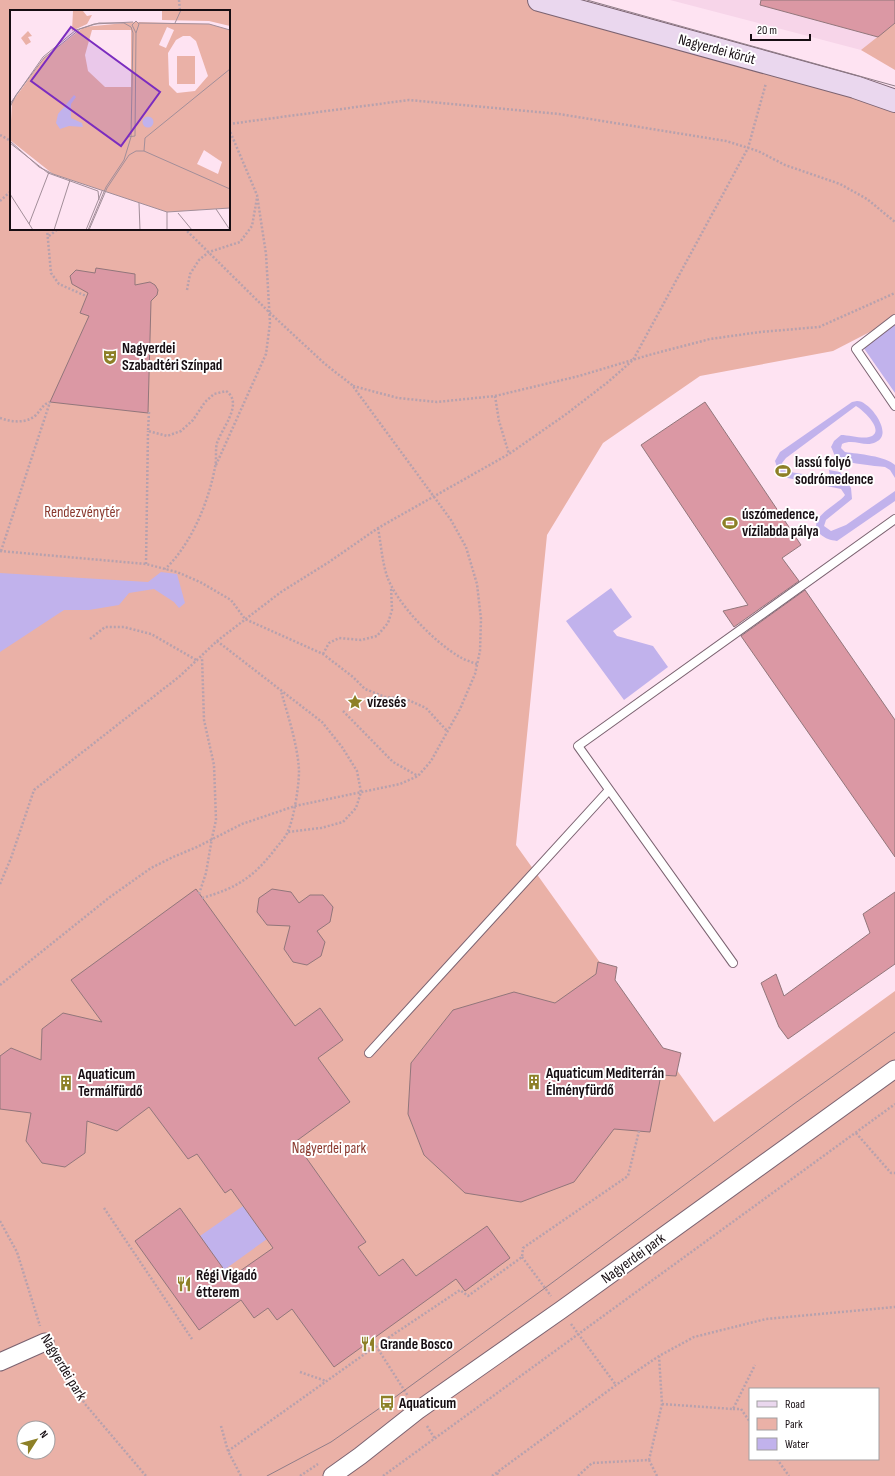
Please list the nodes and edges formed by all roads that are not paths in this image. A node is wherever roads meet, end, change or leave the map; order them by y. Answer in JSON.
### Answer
{"nodes":[{"id":1,"x":539,"y":0,"type":"edge"},
{"id":2,"x":895,"y":101,"type":"edge"},
{"id":3,"x":895,"y":319,"type":"edge"},
{"id":4,"x":895,"y":406,"type":"edge"},
{"id":5,"x":895,"y":519,"type":"edge"},
{"id":6,"x":609,"y":790,"type":"junction"},
{"id":7,"x":733,"y":963,"type":"dead end"},
{"id":8,"x":369,"y":1053,"type":"dead end"},
{"id":9,"x":895,"y":1069,"type":"edge"},
{"id":10,"x":45,"y":1342,"type":"road end"},
{"id":11,"x":0,"y":1362,"type":"edge"},
{"id":12,"x":332,"y":1476,"type":"edge"}],
"edges":[{"from":1,"to":2,"type":"street","name":"Nagyerdei körút"},
{"from":3,"to":4,"type":"lane"},
{"from":5,"to":6,"type":"lane"},
{"from":6,"to":7,"type":"lane"},
{"from":6,"to":8,"type":"lane"},
{"from":9,"to":12,"type":"street","name":"Nagyerdei park"},
{"from":10,"to":11,"type":"street"}]}
